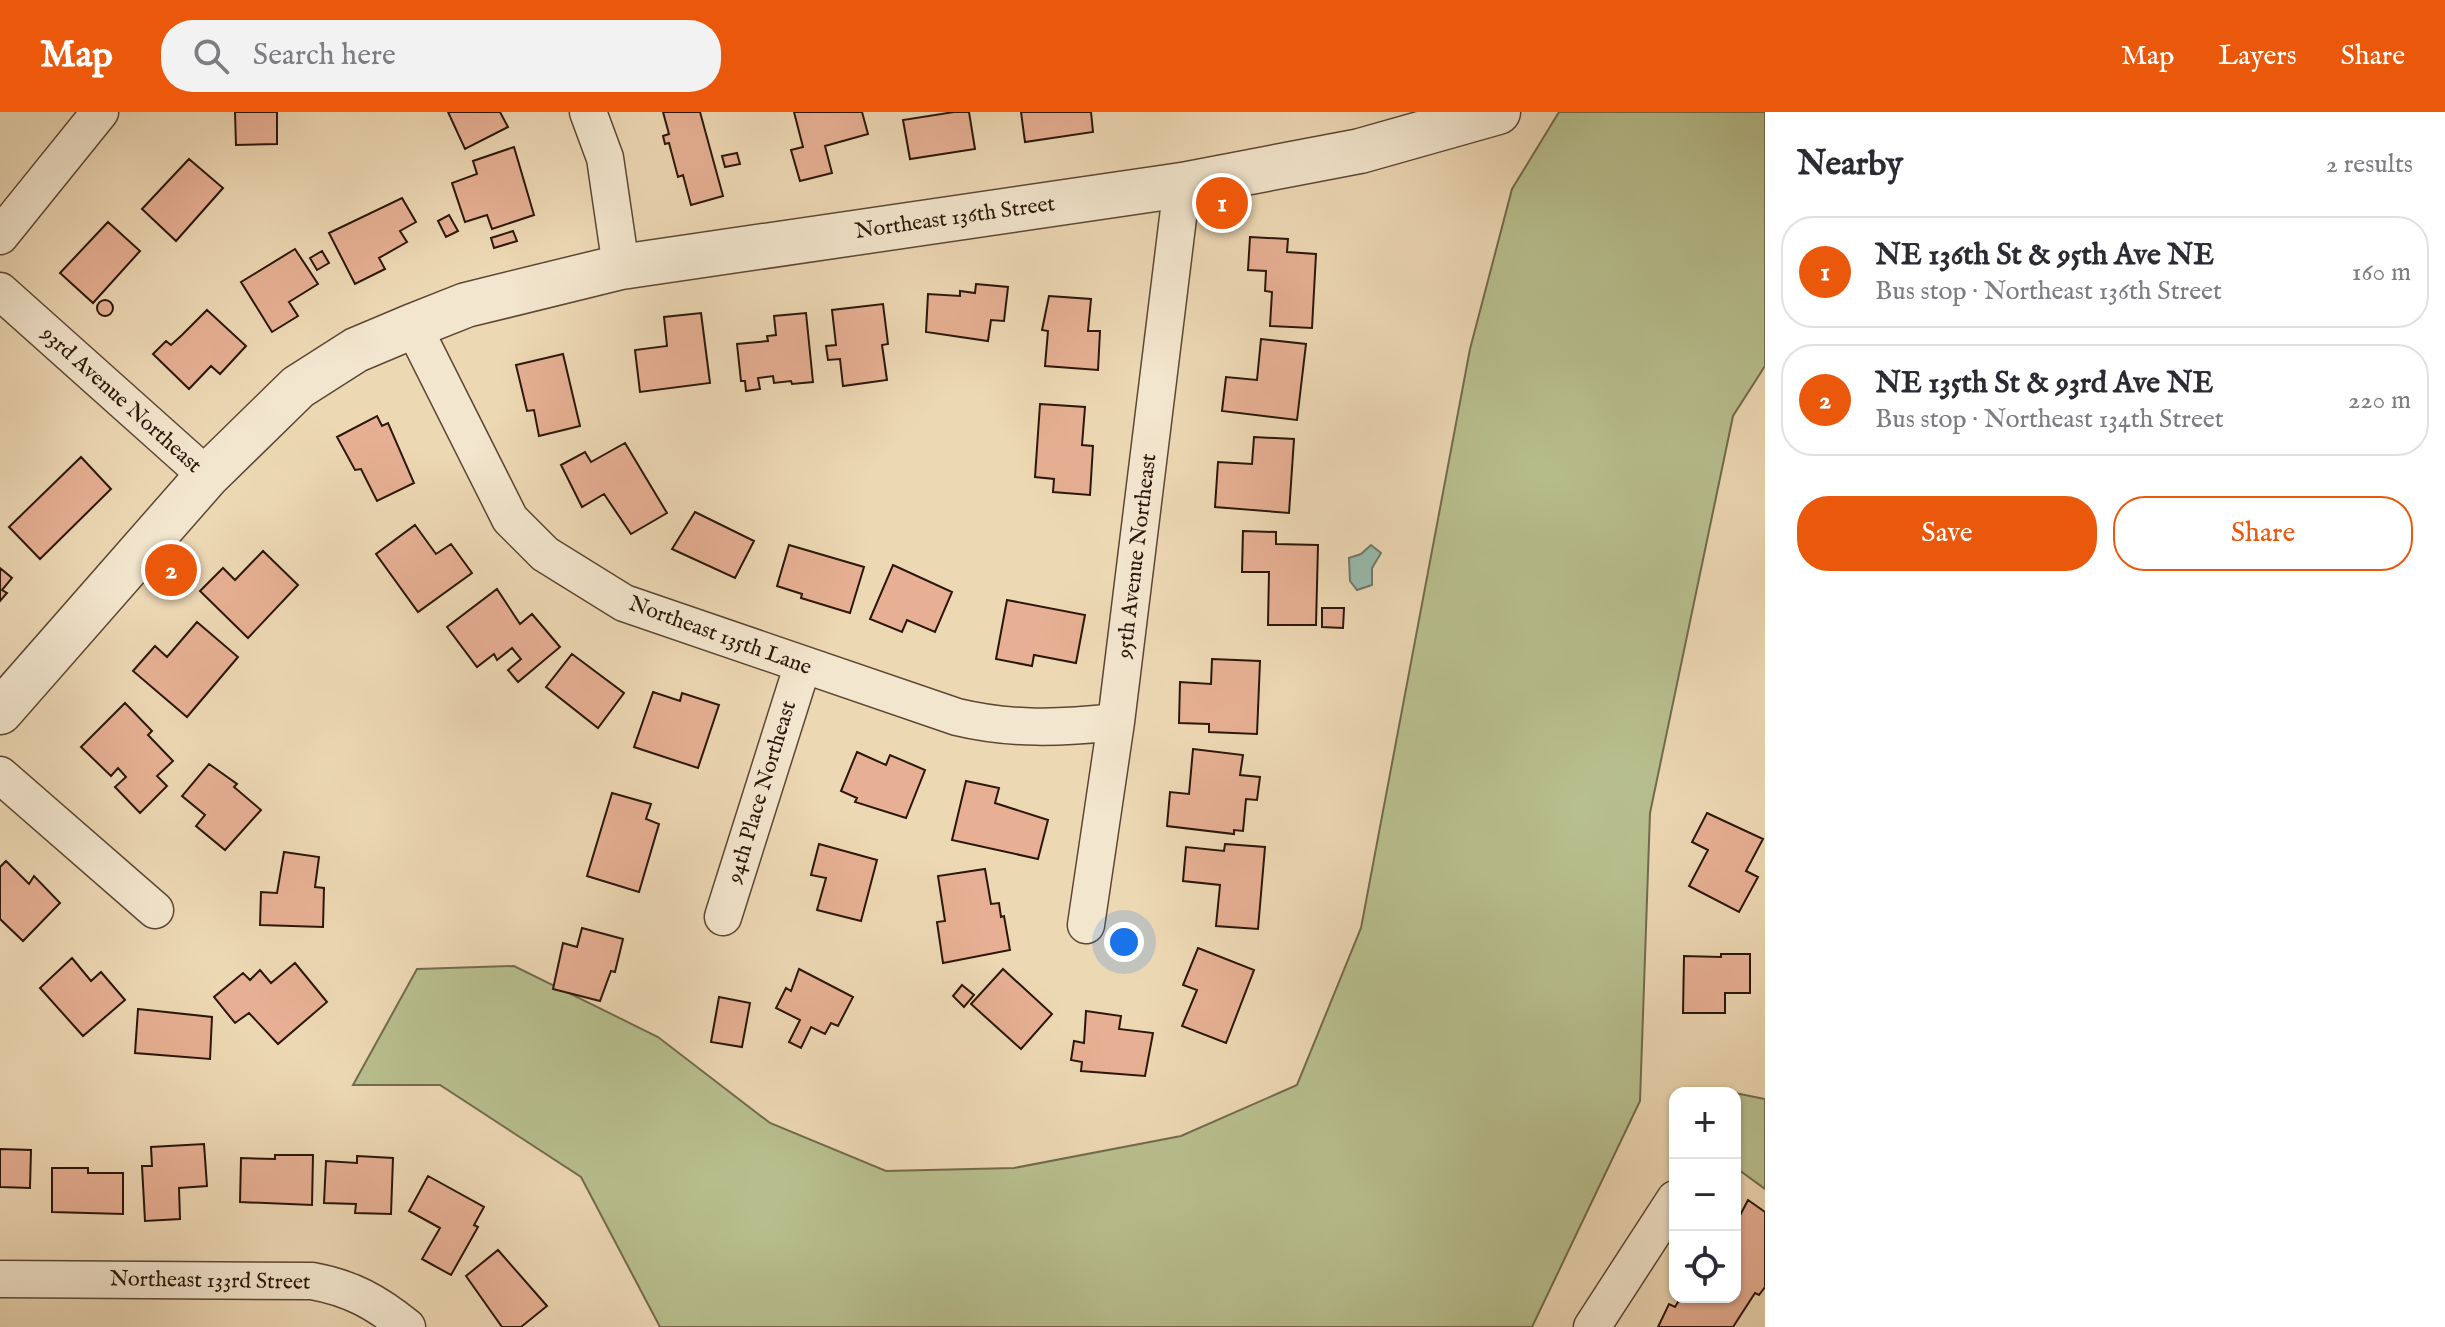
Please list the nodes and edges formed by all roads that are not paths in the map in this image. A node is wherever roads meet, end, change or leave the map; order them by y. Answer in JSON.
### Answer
{"nodes":[{"id":1,"x":100,"y":112,"type":"edge"},
{"id":2,"x":588,"y":112,"type":"edge"},
{"id":3,"x":1498,"y":112,"type":"edge"},
{"id":4,"x":1182,"y":185,"type":"junction"},
{"id":5,"x":0,"y":236,"type":"edge"},
{"id":6,"x":621,"y":267,"type":"junction"},
{"id":7,"x":0,"y":291,"type":"edge"},
{"id":8,"x":413,"y":326,"type":"junction"},
{"id":9,"x":207,"y":476,"type":"junction"},
{"id":10,"x":802,"y":667,"type":"junction"},
{"id":11,"x":0,"y":712,"type":"edge"},
{"id":12,"x":1116,"y":722,"type":"junction"},
{"id":13,"x":0,"y":775,"type":"edge"},
{"id":14,"x":155,"y":910,"type":"dead end"},
{"id":15,"x":723,"y":917,"type":"dead end"},
{"id":16,"x":1086,"y":925,"type":"dead end"},
{"id":17,"x":1669,"y":1208,"type":"edge"},
{"id":18,"x":0,"y":1279,"type":"edge"},
{"id":19,"x":407,"y":1327,"type":"edge"},
{"id":20,"x":1592,"y":1327,"type":"edge"}],
"edges":[{"from":1,"to":5,"type":"street"},
{"from":2,"to":6,"type":"street"},
{"from":3,"to":4,"type":"street","name":"Northeast 136th Street"},
{"from":4,"to":6,"type":"street","name":"Northeast 136th Street"},
{"from":4,"to":12,"type":"street","name":"95th Avenue Northeast"},
{"from":6,"to":8,"type":"street","name":"Northeast 136th Street"},
{"from":7,"to":9,"type":"street","name":"93rd Avenue Northeast"},
{"from":8,"to":9,"type":"street","name":"Northeast 136th Street"},
{"from":8,"to":10,"type":"street","name":"Northeast 135th Lane"},
{"from":9,"to":11,"type":"street","name":"Northeast 136th Street"},
{"from":10,"to":12,"type":"street","name":"Northeast 135th Lane"},
{"from":10,"to":15,"type":"street","name":"94th Place Northeast"},
{"from":12,"to":16,"type":"street","name":"95th Avenue Northeast"},
{"from":13,"to":14,"type":"street"},
{"from":17,"to":20,"type":"street"},
{"from":18,"to":19,"type":"street","name":"Northeast 133rd Street"}]}
